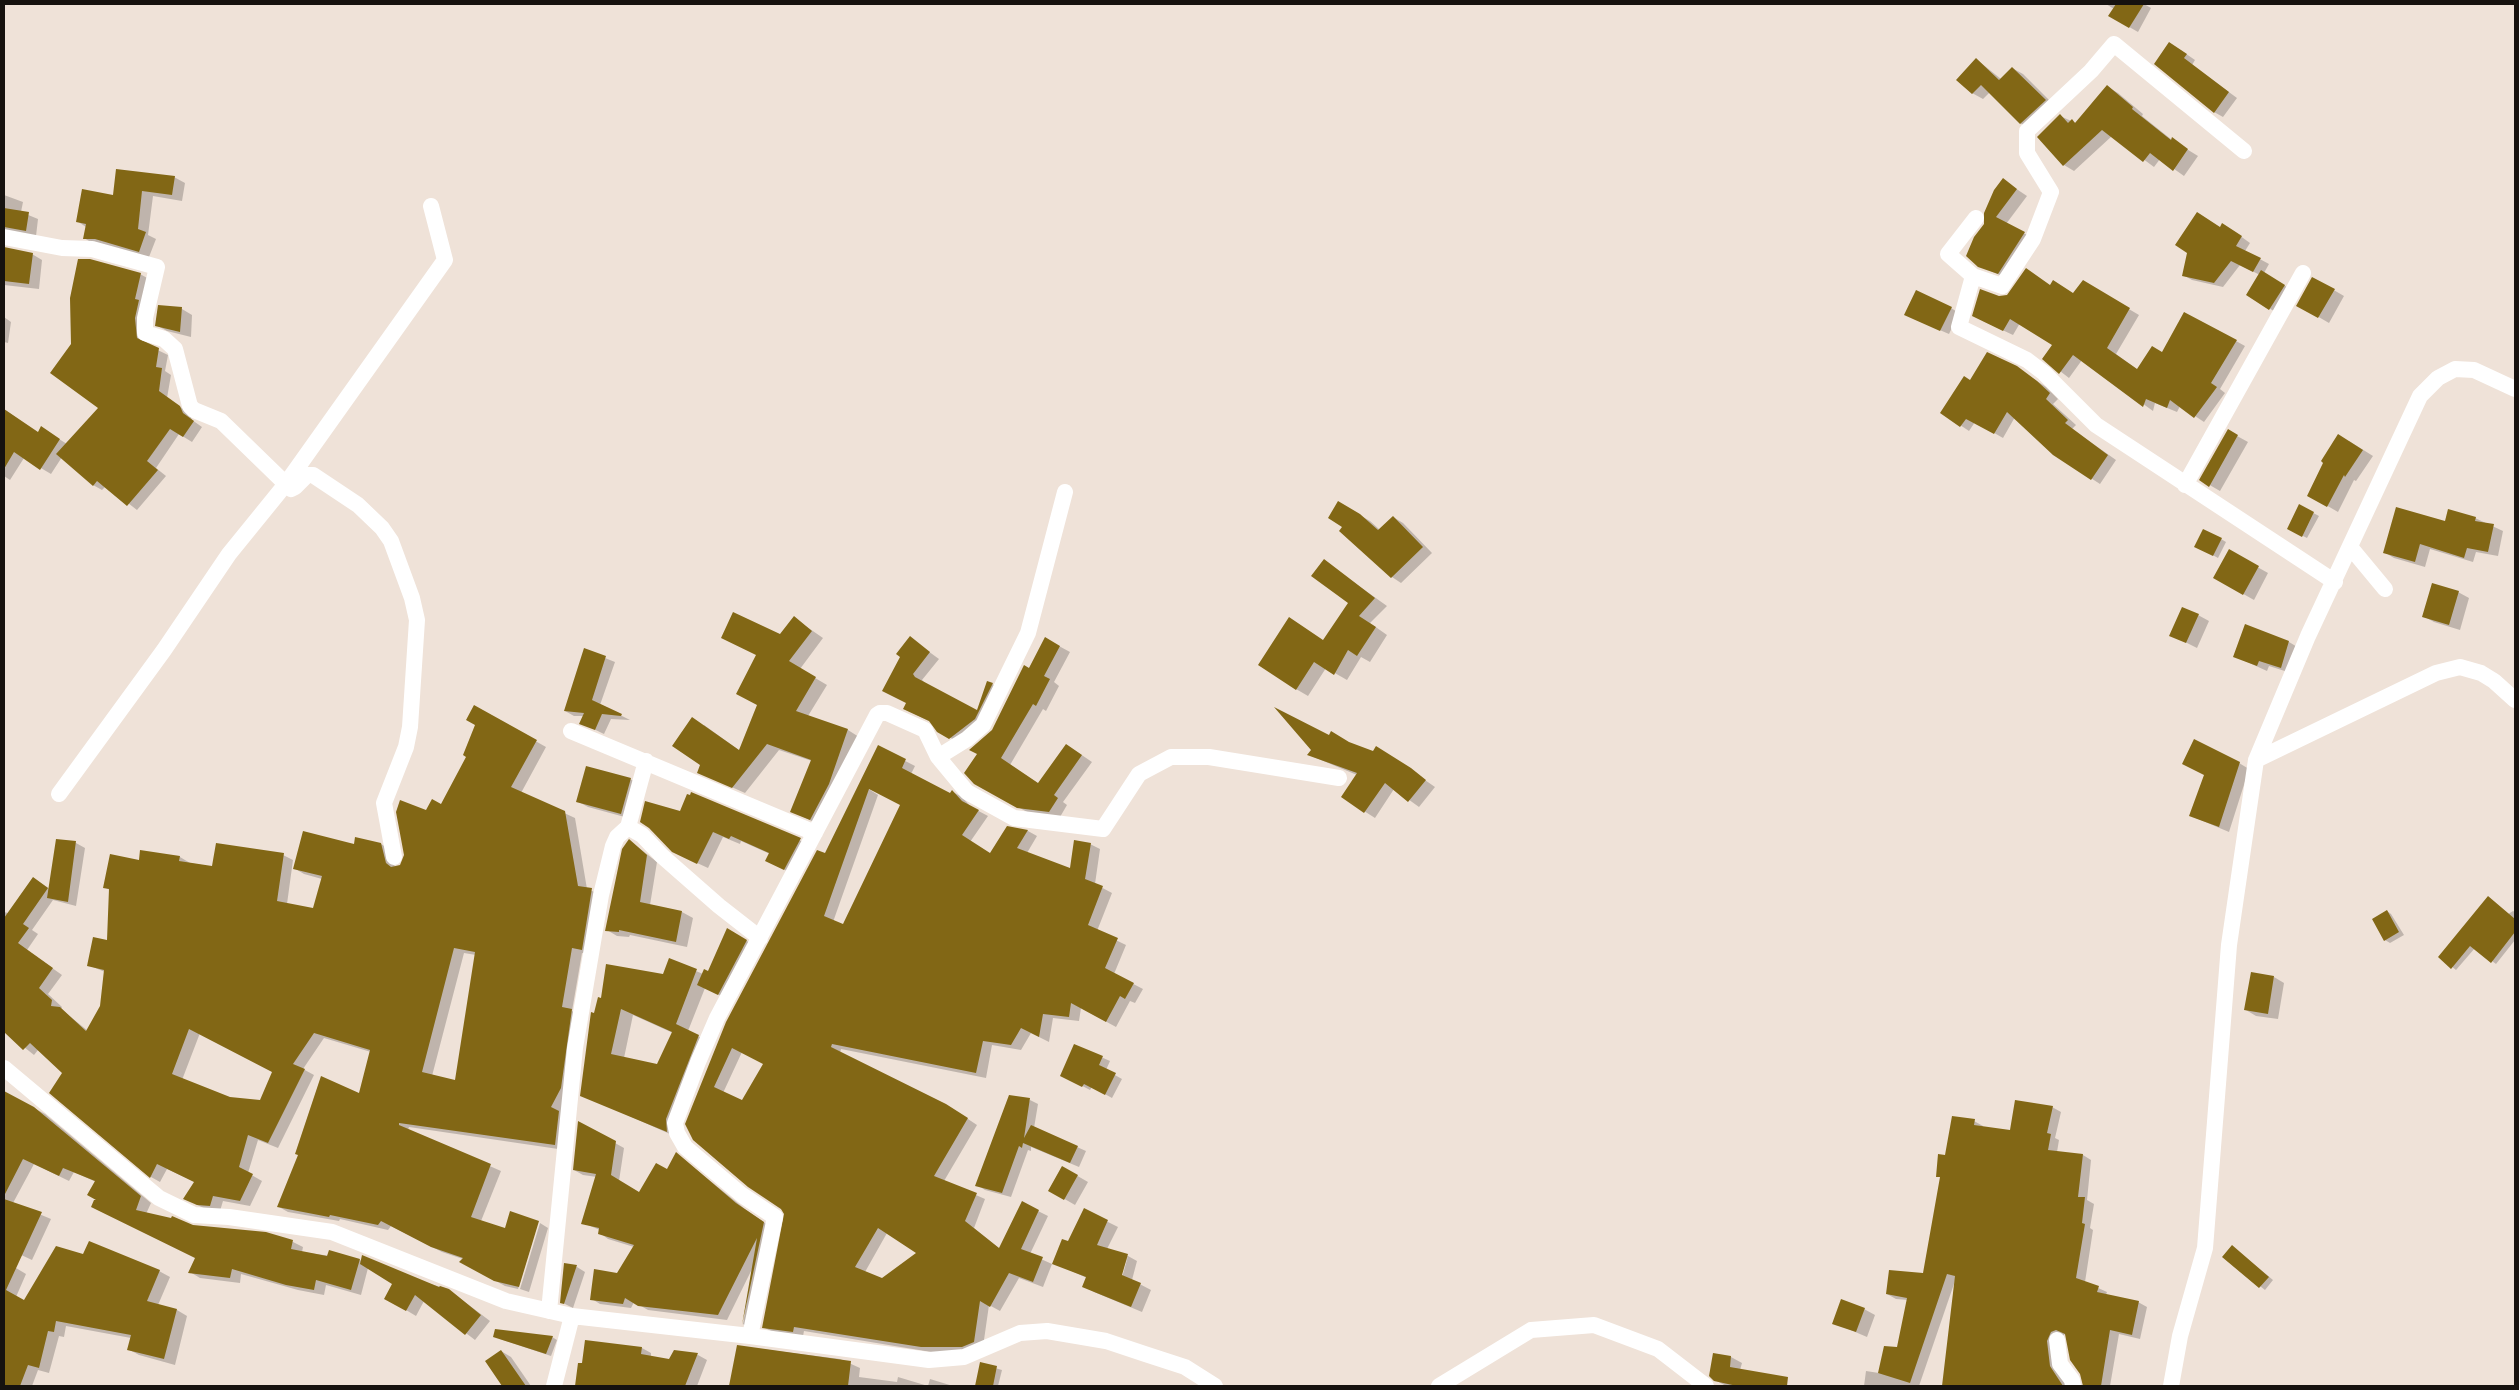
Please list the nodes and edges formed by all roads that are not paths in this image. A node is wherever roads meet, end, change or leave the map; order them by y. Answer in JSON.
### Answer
{"nodes":[{"id":1,"x":2244,"y":151,"type":"dead end"},
{"id":2,"x":431,"y":206,"type":"dead end"},
{"id":3,"x":1976,"y":218,"type":"dead end"},
{"id":4,"x":4,"y":237,"type":"edge"},
{"id":5,"x":2303,"y":273,"type":"dead end"},
{"id":6,"x":1973,"y":276,"type":"junction"},
{"id":7,"x":2515,"y":389,"type":"edge"},
{"id":8,"x":285,"y":485,"type":"junction"},
{"id":9,"x":2185,"y":485,"type":"junction"},
{"id":10,"x":1065,"y":492,"type":"dead end"},
{"id":11,"x":2351,"y":548,"type":"junction"},
{"id":12,"x":2335,"y":582,"type":"junction"},
{"id":13,"x":2385,"y":589,"type":"dead end"},
{"id":14,"x":2515,"y":700,"type":"edge"},
{"id":15,"x":571,"y":731,"type":"dead end"},
{"id":16,"x":938,"y":757,"type":"junction"},
{"id":17,"x":646,"y":760,"type":"junction"},
{"id":18,"x":2256,"y":760,"type":"junction"},
{"id":19,"x":1339,"y":778,"type":"dead end"},
{"id":20,"x":59,"y":794,"type":"dead end"},
{"id":21,"x":628,"y":827,"type":"junction"},
{"id":22,"x":815,"y":833,"type":"junction"},
{"id":23,"x":394,"y":857,"type":"dead end"},
{"id":24,"x":760,"y":938,"type":"junction"},
{"id":25,"x":4,"y":1068,"type":"edge"},
{"id":26,"x":549,"y":1311,"type":"junction"},
{"id":27,"x":572,"y":1316,"type":"junction"},
{"id":28,"x":750,"y":1336,"type":"junction"},
{"id":29,"x":2057,"y":1340,"type":"dead end"},
{"id":30,"x":554,"y":1386,"type":"edge"},
{"id":31,"x":1215,"y":1386,"type":"edge"},
{"id":32,"x":1439,"y":1386,"type":"edge"},
{"id":33,"x":1706,"y":1386,"type":"edge"},
{"id":34,"x":2073,"y":1386,"type":"edge"},
{"id":35,"x":2171,"y":1386,"type":"edge"}],
"edges":[{"from":1,"to":6,"type":"street"},
{"from":2,"to":8,"type":"street"},
{"from":3,"to":6,"type":"street"},
{"from":4,"to":8,"type":"street"},
{"from":5,"to":9,"type":"street"},
{"from":6,"to":9,"type":"street"},
{"from":7,"to":11,"type":"street"},
{"from":8,"to":20,"type":"street"},
{"from":8,"to":23,"type":"street"},
{"from":9,"to":12,"type":"street"},
{"from":10,"to":16,"type":"street"},
{"from":11,"to":12,"type":"street"},
{"from":11,"to":13,"type":"street"},
{"from":12,"to":18,"type":"street"},
{"from":14,"to":18,"type":"street"},
{"from":15,"to":17,"type":"street"},
{"from":16,"to":19,"type":"street"},
{"from":16,"to":22,"type":"street"},
{"from":17,"to":21,"type":"street"},
{"from":17,"to":22,"type":"street"},
{"from":18,"to":35,"type":"street"},
{"from":21,"to":24,"type":"street"},
{"from":21,"to":26,"type":"street"},
{"from":22,"to":24,"type":"street"},
{"from":24,"to":28,"type":"street"},
{"from":25,"to":26,"type":"street"},
{"from":26,"to":27,"type":"street"},
{"from":27,"to":28,"type":"street"},
{"from":27,"to":30,"type":"street"},
{"from":28,"to":31,"type":"street"},
{"from":29,"to":34,"type":"street"},
{"from":32,"to":33,"type":"street"}]}
